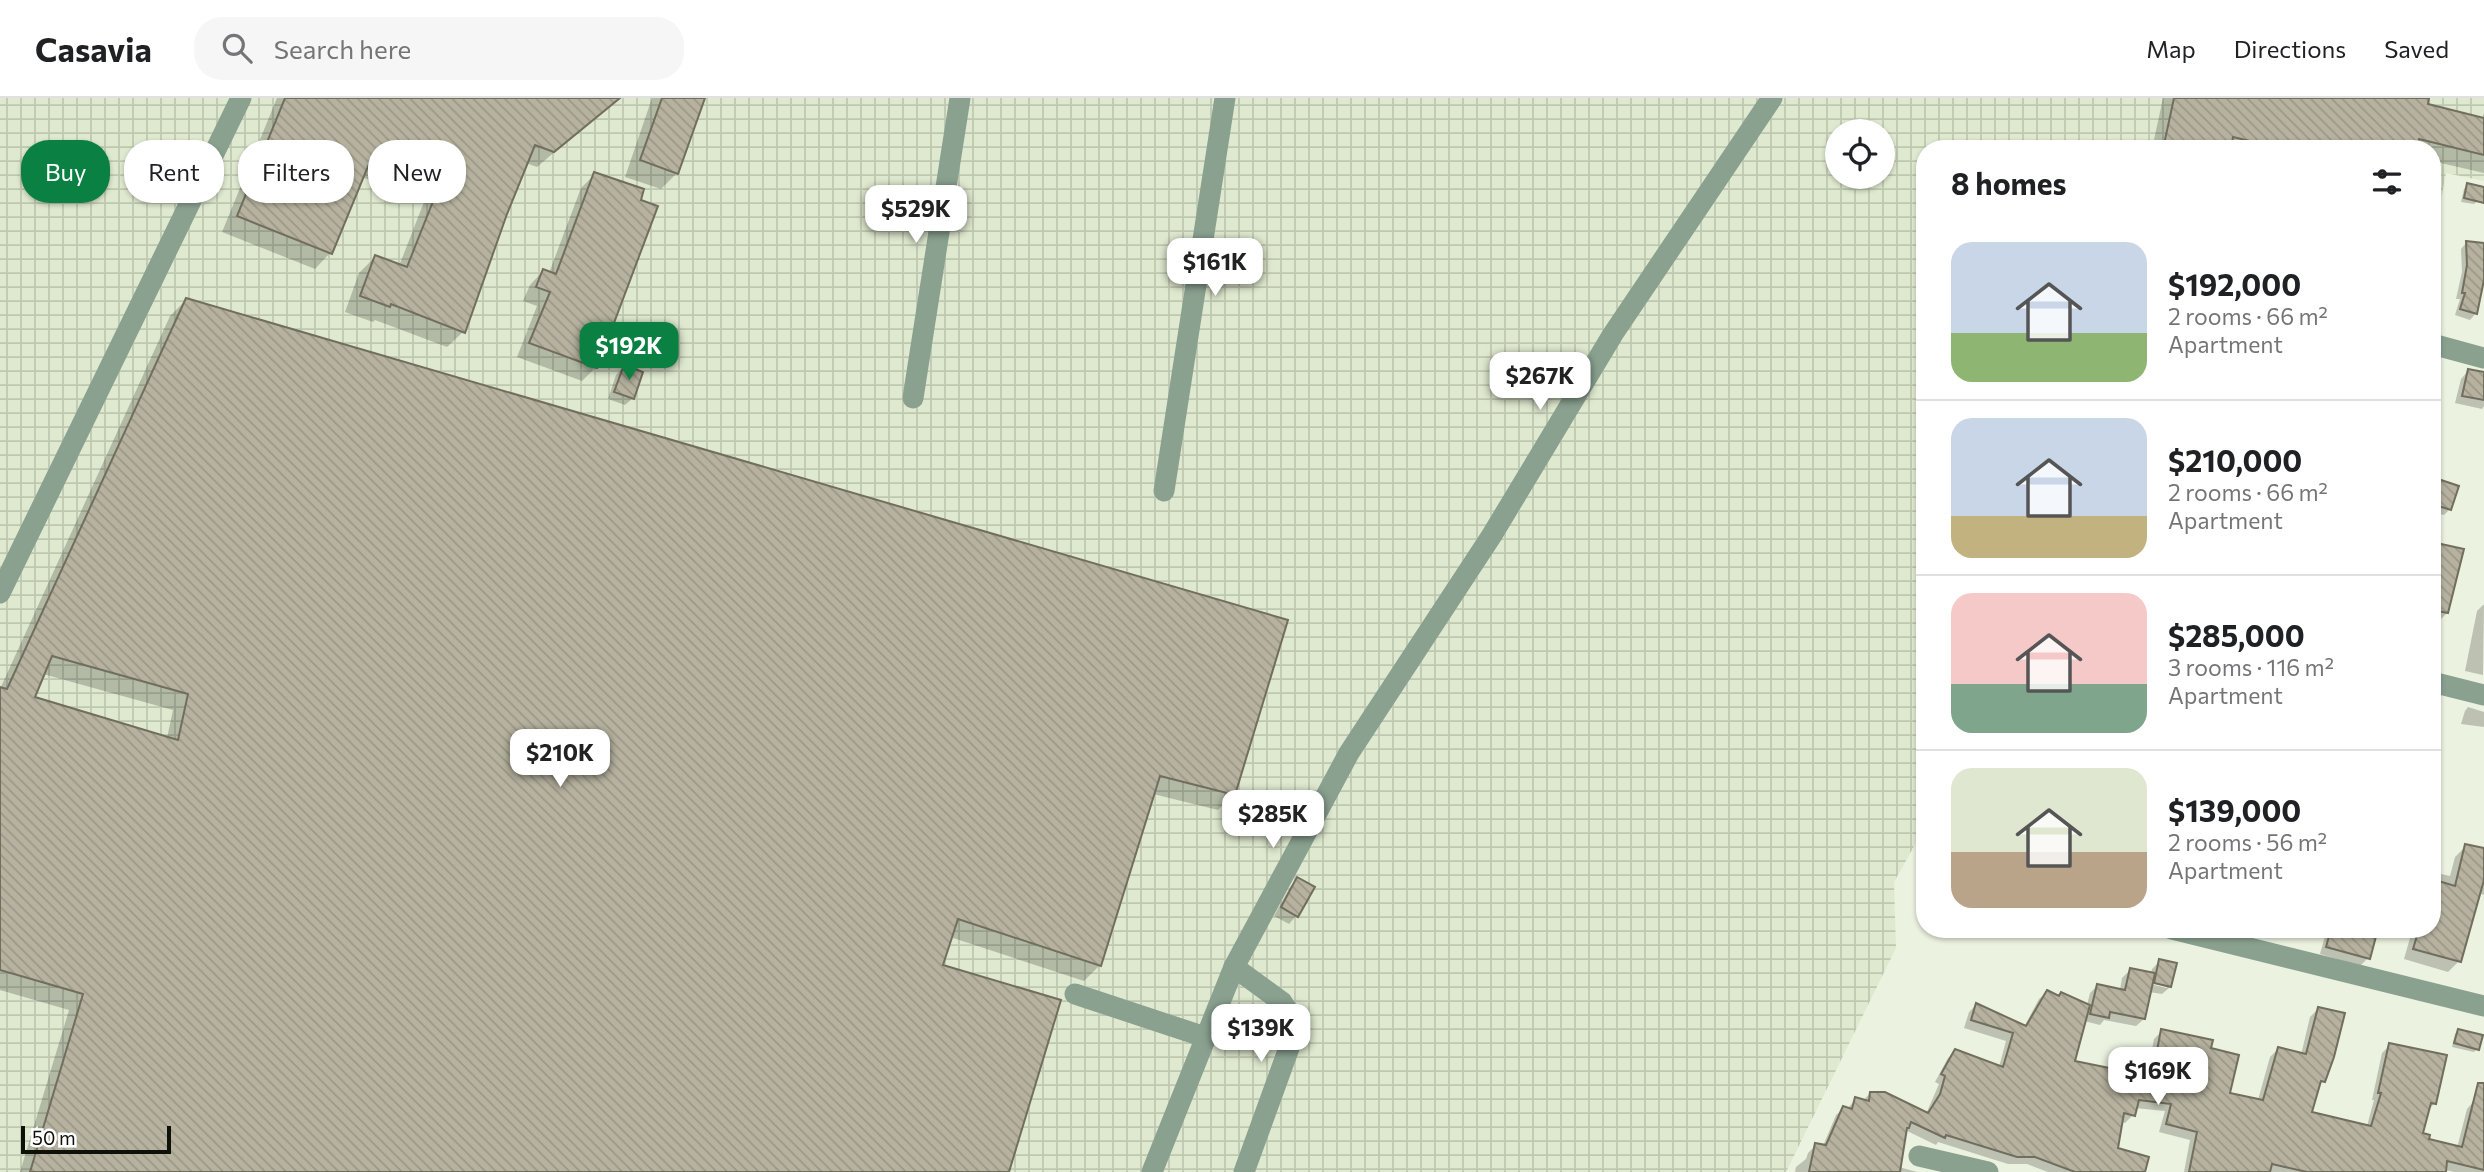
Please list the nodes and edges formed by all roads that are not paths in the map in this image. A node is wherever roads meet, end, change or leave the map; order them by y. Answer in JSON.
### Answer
{"nodes":[{"id":1,"x":241,"y":98,"type":"edge"},
{"id":2,"x":960,"y":98,"type":"edge"},
{"id":3,"x":1225,"y":98,"type":"edge"},
{"id":4,"x":1772,"y":98,"type":"edge"},
{"id":5,"x":2441,"y":346,"type":"edge"},
{"id":6,"x":2484,"y":358,"type":"edge"},
{"id":7,"x":913,"y":398,"type":"dead end"},
{"id":8,"x":1164,"y":491,"type":"dead end"},
{"id":9,"x":0,"y":593,"type":"edge"},
{"id":10,"x":2441,"y":684,"type":"edge"},
{"id":11,"x":2484,"y":695,"type":"edge"},
{"id":12,"x":2208,"y":938,"type":"edge"},
{"id":13,"x":1234,"y":967,"type":"junction"},
{"id":14,"x":1075,"y":993,"type":"dead end"},
{"id":15,"x":2484,"y":1006,"type":"edge"},
{"id":16,"x":1205,"y":1037,"type":"junction"},
{"id":17,"x":1919,"y":1156,"type":"dead end"},
{"id":18,"x":1152,"y":1172,"type":"edge"},
{"id":19,"x":1244,"y":1172,"type":"edge"},
{"id":20,"x":1988,"y":1172,"type":"edge"}],
"edges":[{"from":1,"to":9,"type":"street"},
{"from":2,"to":7,"type":"street"},
{"from":3,"to":8,"type":"street"},
{"from":4,"to":13,"type":"street"},
{"from":5,"to":6,"type":"street"},
{"from":10,"to":11,"type":"street"},
{"from":12,"to":15,"type":"street"},
{"from":13,"to":16,"type":"street"},
{"from":13,"to":19,"type":"street"},
{"from":14,"to":16,"type":"street"},
{"from":16,"to":18,"type":"street"},
{"from":17,"to":20,"type":"street"}]}
